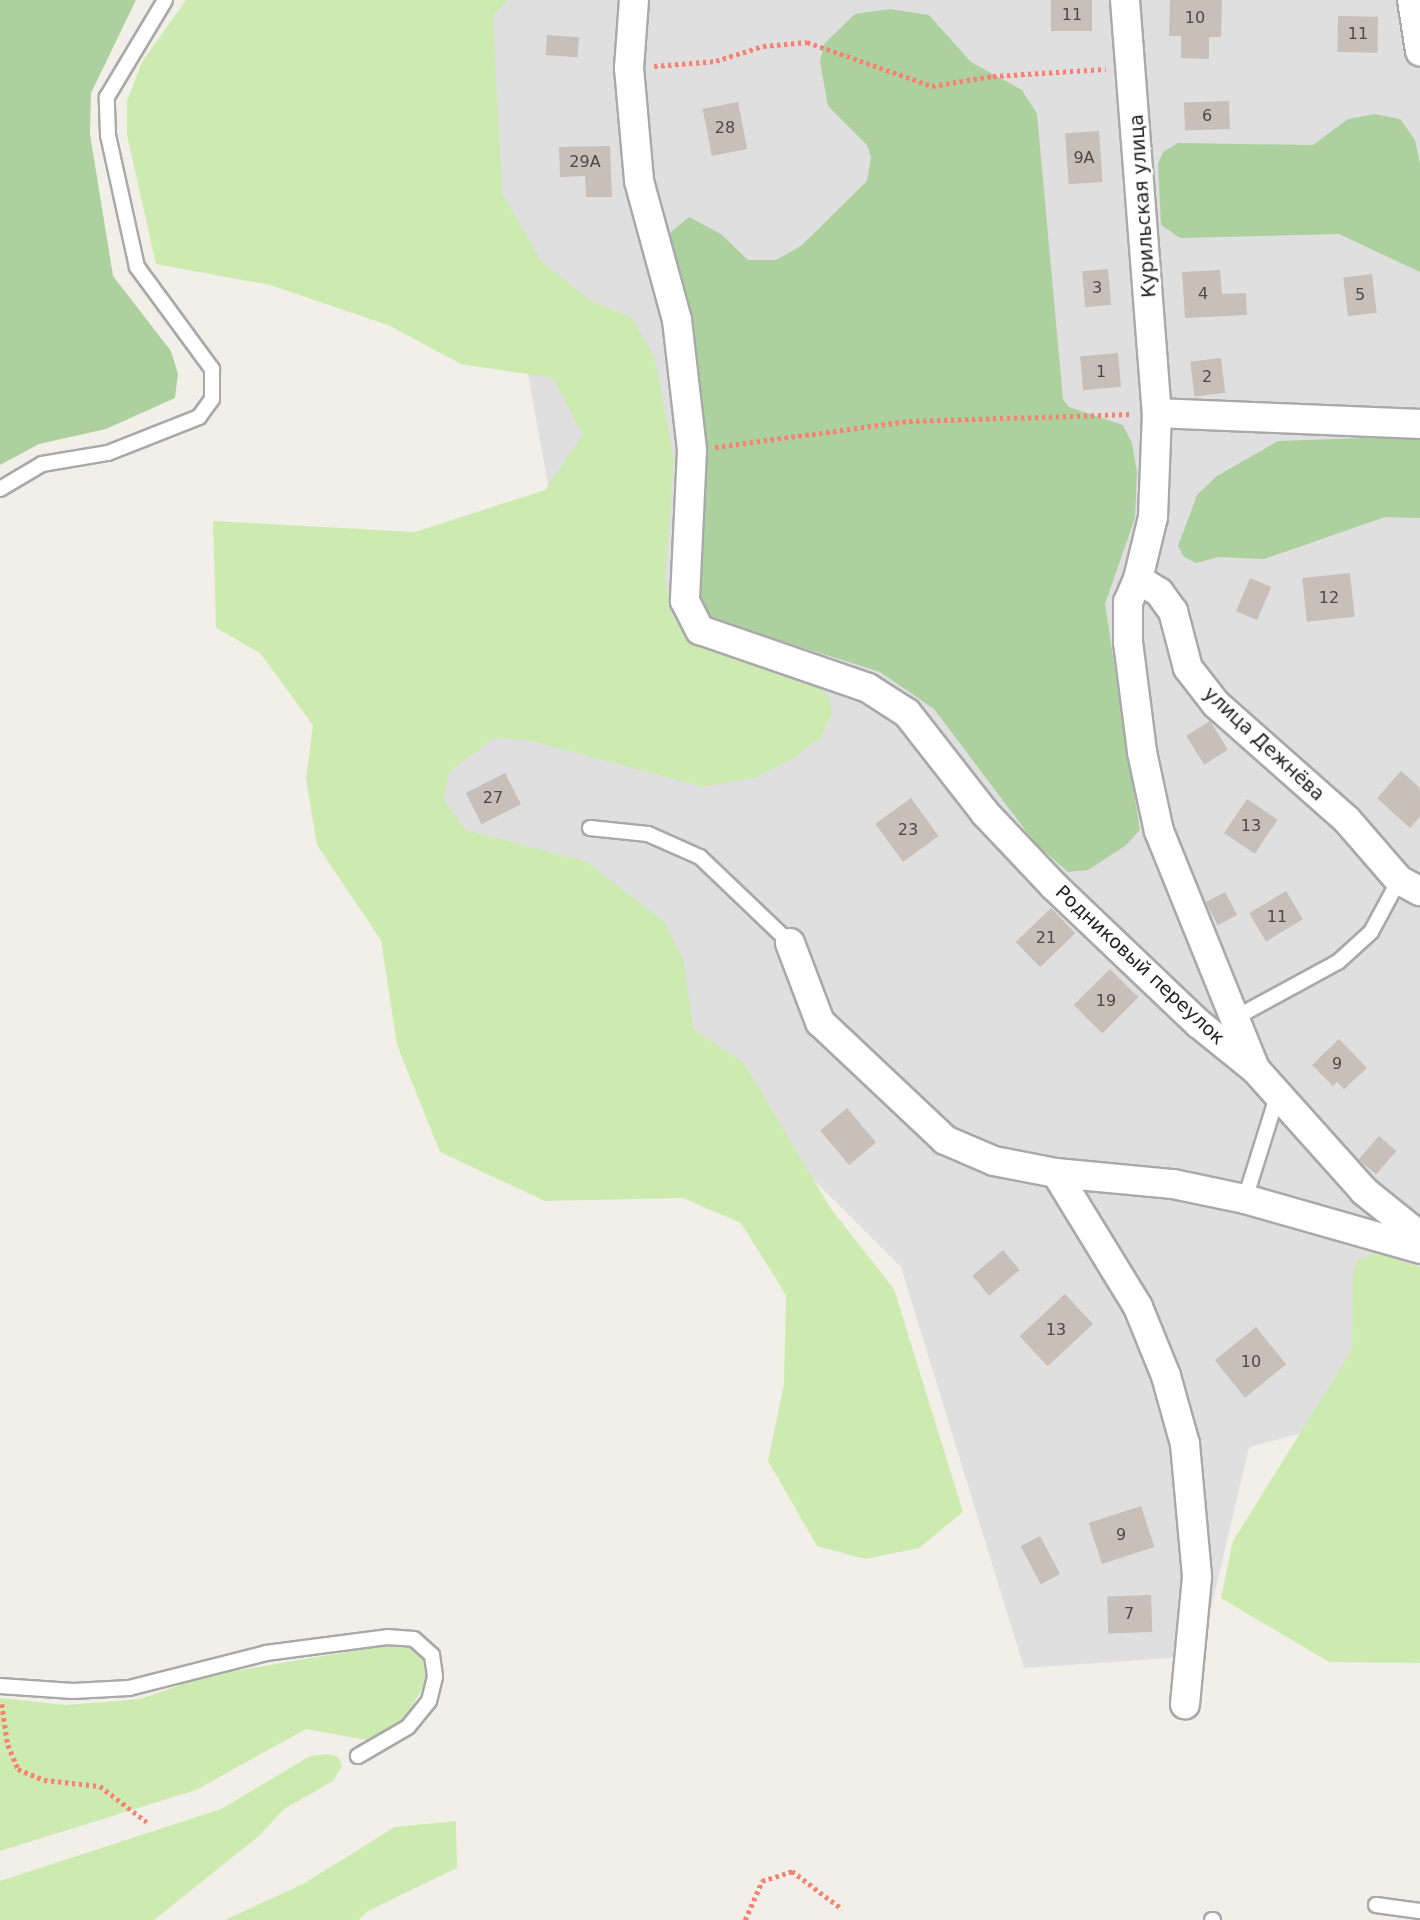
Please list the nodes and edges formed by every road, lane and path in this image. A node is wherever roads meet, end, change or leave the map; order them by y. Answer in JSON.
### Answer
{"nodes":[{"id":1,"x":165,"y":0,"type":"edge"},
{"id":2,"x":634,"y":0,"type":"edge"},
{"id":3,"x":1125,"y":0,"type":"edge"},
{"id":4,"x":1412,"y":0,"type":"edge"},
{"id":5,"x":1420,"y":51,"type":"edge"},
{"id":6,"x":1131,"y":67,"type":"junction"},
{"id":7,"x":629,"y":68,"type":"junction"},
{"id":8,"x":1157,"y":413,"type":"junction"},
{"id":9,"x":1420,"y":424,"type":"edge"},
{"id":10,"x":692,"y":450,"type":"junction"},
{"id":11,"x":0,"y":489,"type":"edge"},
{"id":12,"x":1138,"y":579,"type":"junction"},
{"id":13,"x":590,"y":828,"type":"dead end"},
{"id":14,"x":1409,"y":885,"type":"edge"},
{"id":15,"x":790,"y":943,"type":"joint"},
{"id":16,"x":1233,"y":1019,"type":"junction"},
{"id":17,"x":1255,"y":1070,"type":"junction"},
{"id":18,"x":1278,"y":1097,"type":"junction"},
{"id":19,"x":1056,"y":1172,"type":"junction"},
{"id":20,"x":1245,"y":1199,"type":"junction"},
{"id":21,"x":1420,"y":1236,"type":"edge"},
{"id":22,"x":1420,"y":1249,"type":"edge"},
{"id":23,"x":1,"y":1686,"type":"edge"},
{"id":24,"x":1185,"y":1704,"type":"dead end"},
{"id":25,"x":358,"y":1756,"type":"dead end"},
{"id":26,"x":147,"y":1822,"type":"dead end"},
{"id":27,"x":1376,"y":1905,"type":"dead end"},
{"id":28,"x":842,"y":1909,"type":"dead end"},
{"id":29,"x":1420,"y":1911,"type":"edge"},
{"id":30,"x":745,"y":1920,"type":"edge"}],
"edges":[{"from":1,"to":11,"type":"lane"},
{"from":2,"to":7,"type":"street","name":"Родниковый переулок"},
{"from":3,"to":6,"type":"street","name":"Курильская улица"},
{"from":4,"to":5,"type":"street"},
{"from":6,"to":7,"type":"path"},
{"from":6,"to":8,"type":"street","name":"Курильская улица"},
{"from":7,"to":10,"type":"street","name":"Родниковый переулок"},
{"from":8,"to":9,"type":"street"},
{"from":8,"to":10,"type":"path"},
{"from":8,"to":12,"type":"street"},
{"from":10,"to":17,"type":"street","name":"Родниковый переулок"},
{"from":12,"to":14,"type":"street","name":"улица Дежнёва"},
{"from":12,"to":16,"type":"street"},
{"from":13,"to":15,"type":"lane"},
{"from":14,"to":16,"type":"lane"},
{"from":15,"to":19,"type":"street"},
{"from":16,"to":17,"type":"street"},
{"from":17,"to":18,"type":"street","name":"Родниковый переулок"},
{"from":18,"to":20,"type":"lane"},
{"from":18,"to":21,"type":"street","name":"Родниковый переулок"},
{"from":19,"to":20,"type":"street"},
{"from":19,"to":24,"type":"street"},
{"from":20,"to":22,"type":"street"},
{"from":23,"to":25,"type":"lane"},
{"from":23,"to":26,"type":"path"},
{"from":27,"to":29,"type":"lane"},
{"from":28,"to":30,"type":"path"}]}
